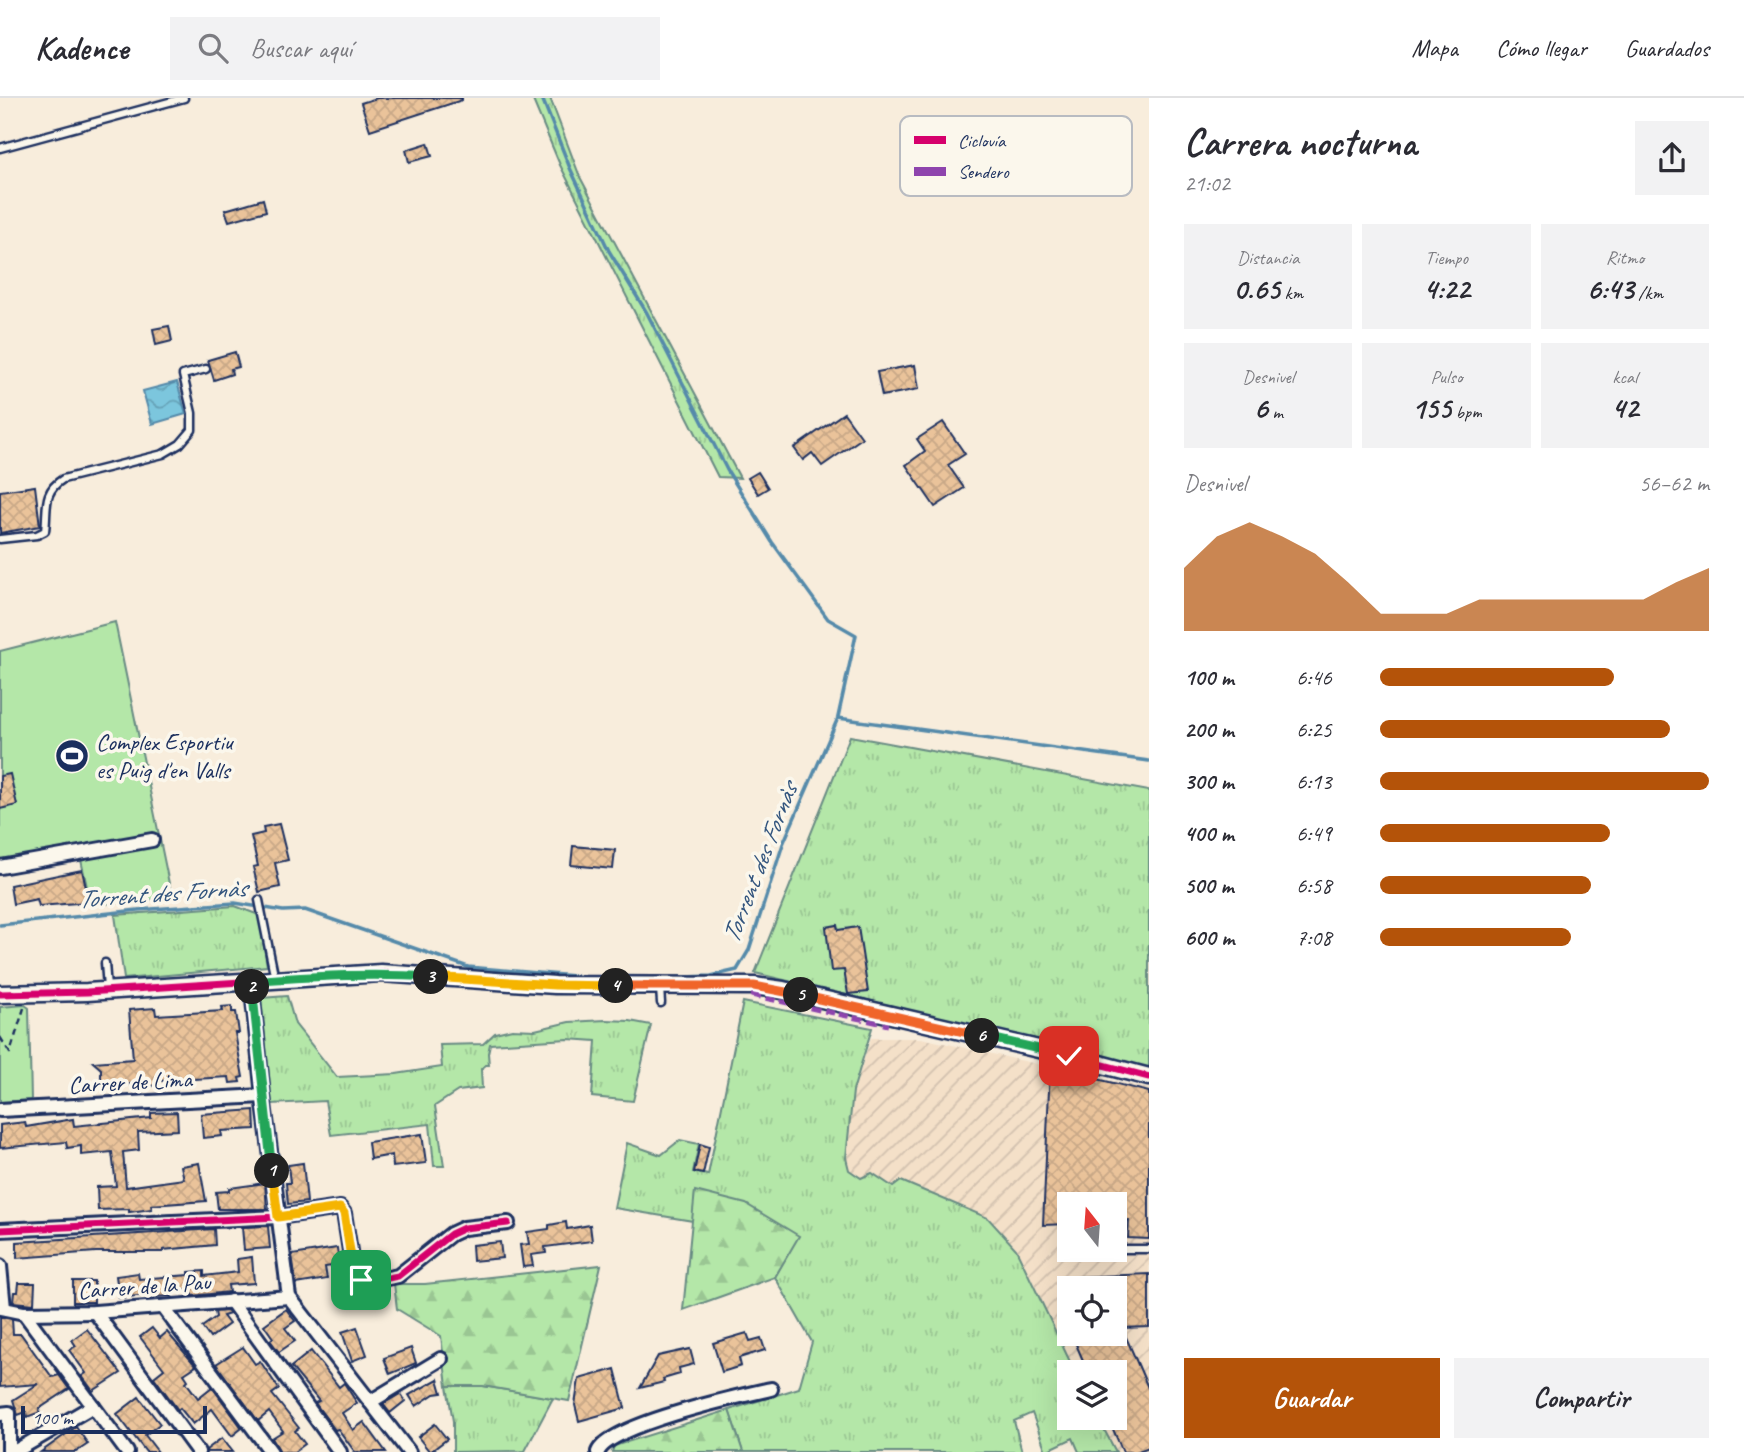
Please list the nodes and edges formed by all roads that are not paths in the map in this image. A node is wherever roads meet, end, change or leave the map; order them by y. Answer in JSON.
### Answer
{"nodes":[{"id":1,"x":184,"y":98,"type":"edge"},
{"id":2,"x":0,"y":148,"type":"edge"},
{"id":3,"x":206,"y":369,"type":"dead end"},
{"id":4,"x":0,"y":539,"type":"edge"},
{"id":5,"x":152,"y":840,"type":"dead end"},
{"id":6,"x":0,"y":867,"type":"edge"},
{"id":7,"x":259,"y":900,"type":"dead end"},
{"id":8,"x":105,"y":962,"type":"dead end"},
{"id":9,"x":275,"y":979,"type":"junction"},
{"id":10,"x":251,"y":981,"type":"junction"},
{"id":11,"x":660,"y":987,"type":"junction"},
{"id":12,"x":108,"y":991,"type":"junction"},
{"id":13,"x":0,"y":994,"type":"edge"},
{"id":14,"x":661,"y":1003,"type":"dead end"},
{"id":15,"x":1149,"y":1077,"type":"edge"},
{"id":16,"x":262,"y":1096,"type":"junction"},
{"id":17,"x":0,"y":1110,"type":"edge"},
{"id":18,"x":278,"y":1217,"type":"junction"},
{"id":19,"x":508,"y":1223,"type":"dead end"},
{"id":20,"x":0,"y":1230,"type":"edge"},
{"id":21,"x":1127,"y":1249,"type":"edge"},
{"id":22,"x":1149,"y":1249,"type":"edge"},
{"id":23,"x":0,"y":1266,"type":"edge"},
{"id":24,"x":289,"y":1297,"type":"junction"},
{"id":25,"x":232,"y":1301,"type":"junction"},
{"id":26,"x":163,"y":1307,"type":"junction"},
{"id":27,"x":2,"y":1308,"type":"edge"},
{"id":28,"x":94,"y":1312,"type":"junction"},
{"id":29,"x":24,"y":1313,"type":"junction"},
{"id":30,"x":441,"y":1359,"type":"dead end"},
{"id":31,"x":771,"y":1390,"type":"dead end"},
{"id":32,"x":370,"y":1402,"type":"junction"},
{"id":33,"x":93,"y":1406,"type":"junction"},
{"id":34,"x":0,"y":1414,"type":"edge"},
{"id":35,"x":11,"y":1452,"type":"edge"},
{"id":36,"x":127,"y":1452,"type":"edge"},
{"id":37,"x":198,"y":1452,"type":"edge"},
{"id":38,"x":271,"y":1452,"type":"edge"},
{"id":39,"x":340,"y":1452,"type":"edge"},
{"id":40,"x":409,"y":1452,"type":"edge"},
{"id":41,"x":598,"y":1452,"type":"edge"}],
"edges":[{"from":1,"to":2,"type":"lane"},
{"from":3,"to":4,"type":"lane"},
{"from":5,"to":6,"type":"street"},
{"from":7,"to":9,"type":"lane"},
{"from":8,"to":12,"type":"lane"},
{"from":9,"to":10,"type":"street"},
{"from":9,"to":11,"type":"street"},
{"from":10,"to":12,"type":"street"},
{"from":10,"to":16,"type":"street"},
{"from":11,"to":14,"type":"lane"},
{"from":11,"to":15,"type":"street"},
{"from":12,"to":13,"type":"street"},
{"from":16,"to":17,"type":"street","name":"Carrer de Lima"},
{"from":16,"to":18,"type":"street"},
{"from":18,"to":19,"type":"street"},
{"from":18,"to":20,"type":"street"},
{"from":18,"to":24,"type":"street"},
{"from":21,"to":22,"type":"lane"},
{"from":23,"to":27,"type":"street"},
{"from":24,"to":25,"type":"street","name":"Carrer de la Pau"},
{"from":24,"to":32,"type":"street"},
{"from":25,"to":26,"type":"street","name":"Carrer de la Pau"},
{"from":25,"to":39,"type":"street"},
{"from":26,"to":28,"type":"street","name":"Carrer de la Pau"},
{"from":26,"to":38,"type":"street"},
{"from":27,"to":29,"type":"street","name":"Carrer de la Pau"},
{"from":28,"to":29,"type":"street","name":"Carrer de la Pau"},
{"from":28,"to":37,"type":"street"},
{"from":29,"to":33,"type":"street"},
{"from":30,"to":32,"type":"street"},
{"from":31,"to":41,"type":"street"},
{"from":32,"to":40,"type":"street"},
{"from":33,"to":35,"type":"street"},
{"from":33,"to":36,"type":"street"},
{"from":34,"to":35,"type":"street"}]}
